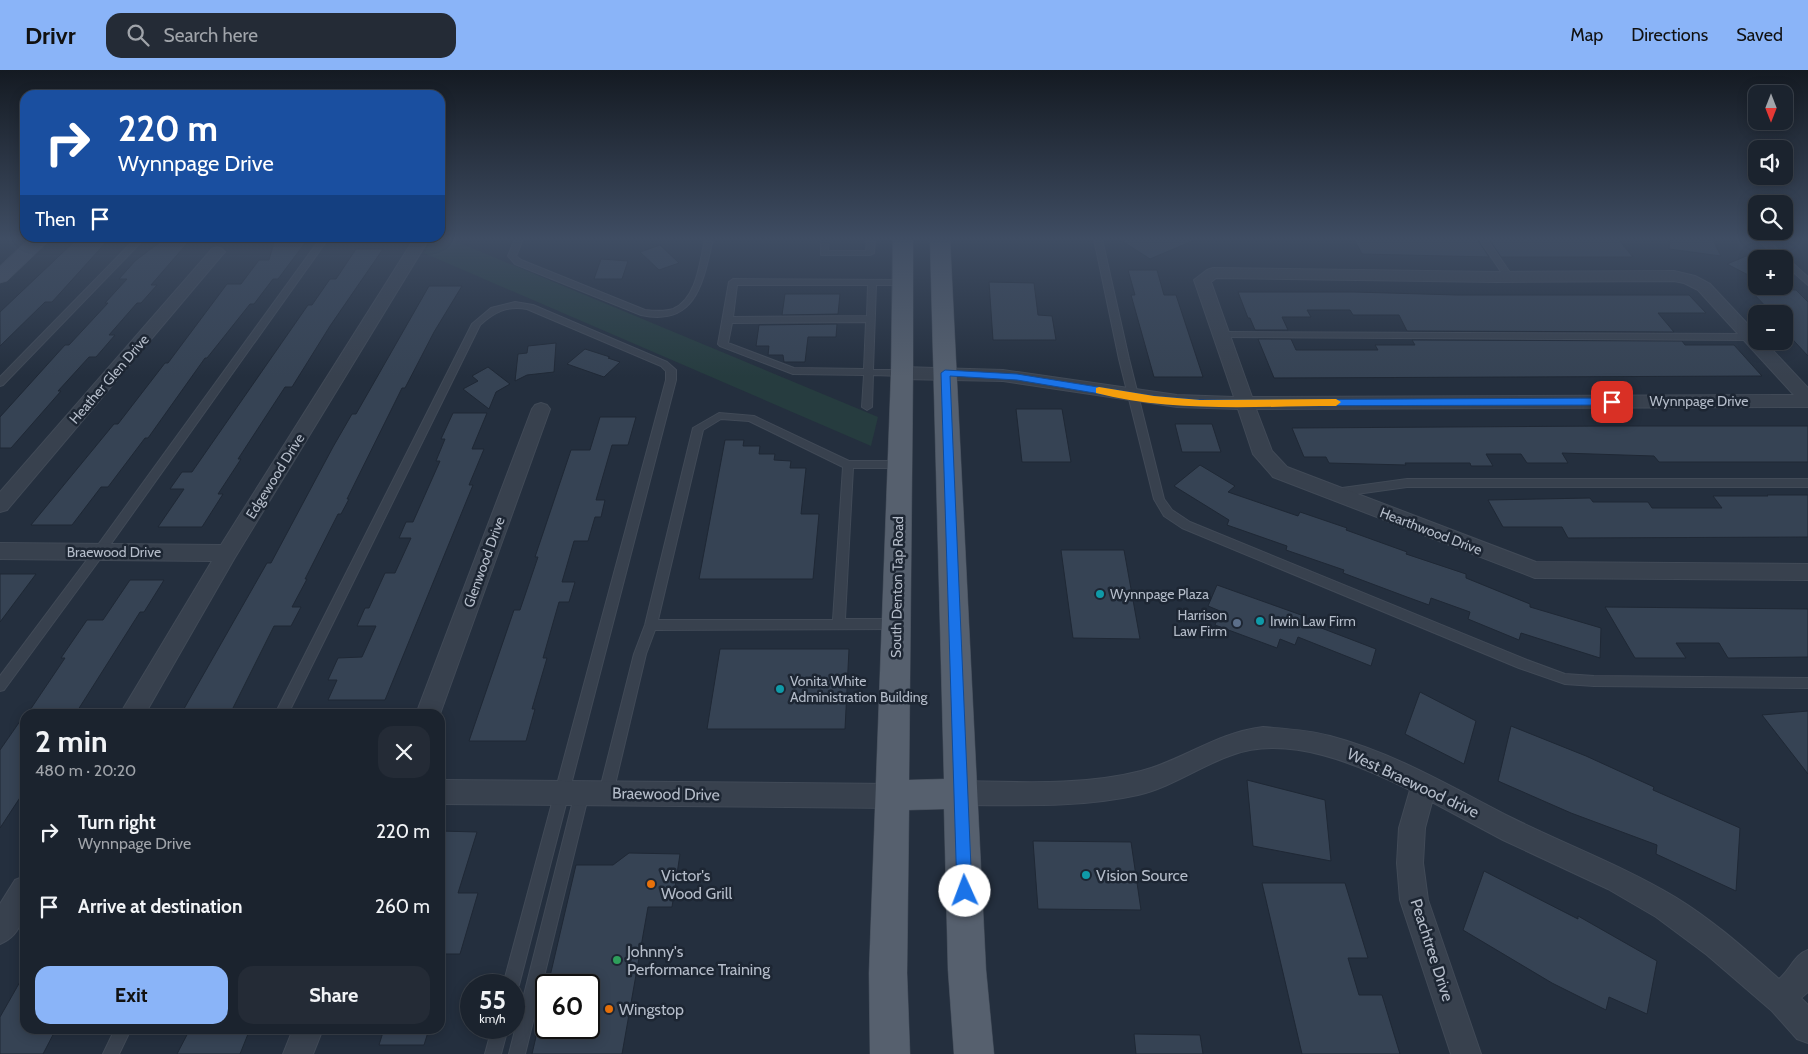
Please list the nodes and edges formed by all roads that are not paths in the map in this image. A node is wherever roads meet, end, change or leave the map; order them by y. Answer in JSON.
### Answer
{"nodes":[{"id":1,"x":95,"y":285,"type":"edge"},
{"id":2,"x":189,"y":285,"type":"edge"},
{"id":3,"x":291,"y":285,"type":"edge"},
{"id":4,"x":393,"y":285,"type":"edge"},
{"id":5,"x":574,"y":285,"type":"edge"},
{"id":6,"x":696,"y":285,"type":"edge"},
{"id":7,"x":733,"y":285,"type":"edge"},
{"id":8,"x":872,"y":285,"type":"edge"},
{"id":9,"x":902,"y":285,"type":"edge"},
{"id":10,"x":942,"y":285,"type":"edge"},
{"id":11,"x":1108,"y":285,"type":"edge"},
{"id":12,"x":1204,"y":285,"type":"edge"},
{"id":13,"x":1700,"y":285,"type":"edge"},
{"id":14,"x":871,"y":319,"type":"junction"},
{"id":15,"x":728,"y":320,"type":"junction"},
{"id":16,"x":1221,"y":335,"type":"junction"},
{"id":17,"x":1748,"y":335,"type":"edge"},
{"id":18,"x":1748,"y":337,"type":"edge"},
{"id":19,"x":1762,"y":350,"type":"edge"},
{"id":20,"x":868,"y":372,"type":"junction"},
{"id":21,"x":902,"y":373,"type":"junction"},
{"id":22,"x":945,"y":373,"type":"junction"},
{"id":23,"x":0,"y":383,"type":"edge"},
{"id":24,"x":1135,"y":396,"type":"junction"},
{"id":25,"x":1808,"y":400,"type":"edge"},
{"id":26,"x":1244,"y":404,"type":"junction"},
{"id":27,"x":867,"y":407,"type":"dead end"},
{"id":28,"x":540,"y":409,"type":"dead end"},
{"id":29,"x":900,"y":464,"type":"junction"},
{"id":30,"x":848,"y":465,"type":"junction"},
{"id":31,"x":1808,"y":482,"type":"edge"},
{"id":32,"x":1333,"y":494,"type":"junction"},
{"id":33,"x":0,"y":505,"type":"edge"},
{"id":34,"x":0,"y":551,"type":"edge"},
{"id":35,"x":99,"y":552,"type":"junction"},
{"id":36,"x":227,"y":553,"type":"junction"},
{"id":37,"x":1808,"y":572,"type":"edge"},
{"id":38,"x":839,"y":624,"type":"junction"},
{"id":39,"x":896,"y":624,"type":"junction"},
{"id":40,"x":651,"y":625,"type":"junction"},
{"id":41,"x":1808,"y":683,"type":"edge"},
{"id":42,"x":0,"y":686,"type":"edge"},
{"id":43,"x":135,"y":709,"type":"edge"},
{"id":44,"x":284,"y":709,"type":"edge"},
{"id":45,"x":430,"y":709,"type":"edge"},
{"id":46,"x":1424,"y":785,"type":"junction"},
{"id":47,"x":445,"y":792,"type":"edge"},
{"id":48,"x":961,"y":792,"type":"junction"},
{"id":49,"x":583,"y":793,"type":"junction"},
{"id":50,"x":892,"y":796,"type":"junction"},
{"id":51,"x":20,"y":897,"type":"edge"},
{"id":52,"x":0,"y":930,"type":"edge"},
{"id":53,"x":1808,"y":964,"type":"edge"},
{"id":54,"x":515,"y":974,"type":"edge"},
{"id":55,"x":1778,"y":996,"type":"junction"},
{"id":56,"x":1808,"y":1028,"type":"edge"},
{"id":57,"x":121,"y":1034,"type":"edge"},
{"id":58,"x":306,"y":1034,"type":"edge"},
{"id":59,"x":497,"y":1039,"type":"edge"},
{"id":60,"x":111,"y":1054,"type":"edge"},
{"id":61,"x":298,"y":1054,"type":"edge"},
{"id":62,"x":493,"y":1054,"type":"edge"},
{"id":63,"x":517,"y":1054,"type":"edge"},
{"id":64,"x":890,"y":1054,"type":"edge"},
{"id":65,"x":974,"y":1054,"type":"edge"},
{"id":66,"x":1466,"y":1054,"type":"edge"}],
"edges":[{"from":1,"to":23,"type":"lane"},
{"from":2,"to":33,"type":"street","name":"Heather Glen Drive"},
{"from":3,"to":35,"type":"lane"},
{"from":4,"to":36,"type":"street","name":"Edgewood Drive"},
{"from":5,"to":6,"type":"lane"},
{"from":7,"to":15,"type":"lane"},
{"from":8,"to":14,"type":"lane"},
{"from":9,"to":21,"type":"main road","name":"South Denton Tap Road"},
{"from":10,"to":22,"type":"main road"},
{"from":11,"to":24,"type":"lane"},
{"from":12,"to":16,"type":"street","name":"Hearthwood Drive"},
{"from":13,"to":17,"type":"street"},
{"from":14,"to":15,"type":"lane"},
{"from":14,"to":20,"type":"lane"},
{"from":15,"to":20,"type":"lane"},
{"from":16,"to":18,"type":"lane"},
{"from":16,"to":26,"type":"street","name":"Hearthwood Drive"},
{"from":19,"to":25,"type":"street"},
{"from":20,"to":21,"type":"lane"},
{"from":20,"to":27,"type":"lane"},
{"from":21,"to":22,"type":"street","name":"Wynnpage Drive"},
{"from":21,"to":29,"type":"main road","name":"South Denton Tap Road"},
{"from":22,"to":24,"type":"street","name":"Wynnpage Drive"},
{"from":22,"to":48,"type":"main road"},
{"from":24,"to":26,"type":"street","name":"Wynnpage Drive"},
{"from":24,"to":41,"type":"lane"},
{"from":25,"to":26,"type":"street","name":"Wynnpage Drive"},
{"from":26,"to":32,"type":"street","name":"Hearthwood Drive"},
{"from":28,"to":45,"type":"street","name":"Glenwood Drive"},
{"from":29,"to":30,"type":"lane"},
{"from":29,"to":39,"type":"main road","name":"South Denton Tap Road"},
{"from":30,"to":38,"type":"lane"},
{"from":30,"to":40,"type":"lane"},
{"from":31,"to":32,"type":"lane"},
{"from":32,"to":37,"type":"street","name":"Hearthwood Drive"},
{"from":34,"to":35,"type":"street","name":"Braewood Drive"},
{"from":35,"to":36,"type":"street","name":"Braewood Drive"},
{"from":35,"to":42,"type":"lane"},
{"from":36,"to":43,"type":"street","name":"Edgewood Drive"},
{"from":38,"to":39,"type":"lane"},
{"from":38,"to":40,"type":"lane"},
{"from":39,"to":50,"type":"main road","name":"South Denton Tap Road"},
{"from":40,"to":49,"type":"lane"},
{"from":44,"to":49,"type":"lane"},
{"from":46,"to":48,"type":"street","name":"West Braewood drive"},
{"from":46,"to":55,"type":"street","name":"West Braewood drive"},
{"from":46,"to":66,"type":"street","name":"Peachtree Drive"},
{"from":47,"to":49,"type":"street","name":"Braewood Drive"},
{"from":48,"to":50,"type":"main road"},
{"from":48,"to":65,"type":"main road"},
{"from":49,"to":50,"type":"street","name":"Braewood Drive"},
{"from":49,"to":54,"type":"lane"},
{"from":49,"to":63,"type":"lane"},
{"from":50,"to":64,"type":"main road","name":"South Denton Tap Road"},
{"from":51,"to":52,"type":"street"},
{"from":53,"to":55,"type":"street"},
{"from":55,"to":56,"type":"street","name":"West Braewood drive"},
{"from":57,"to":60,"type":"lane"},
{"from":58,"to":61,"type":"street"},
{"from":59,"to":62,"type":"lane"}]}
